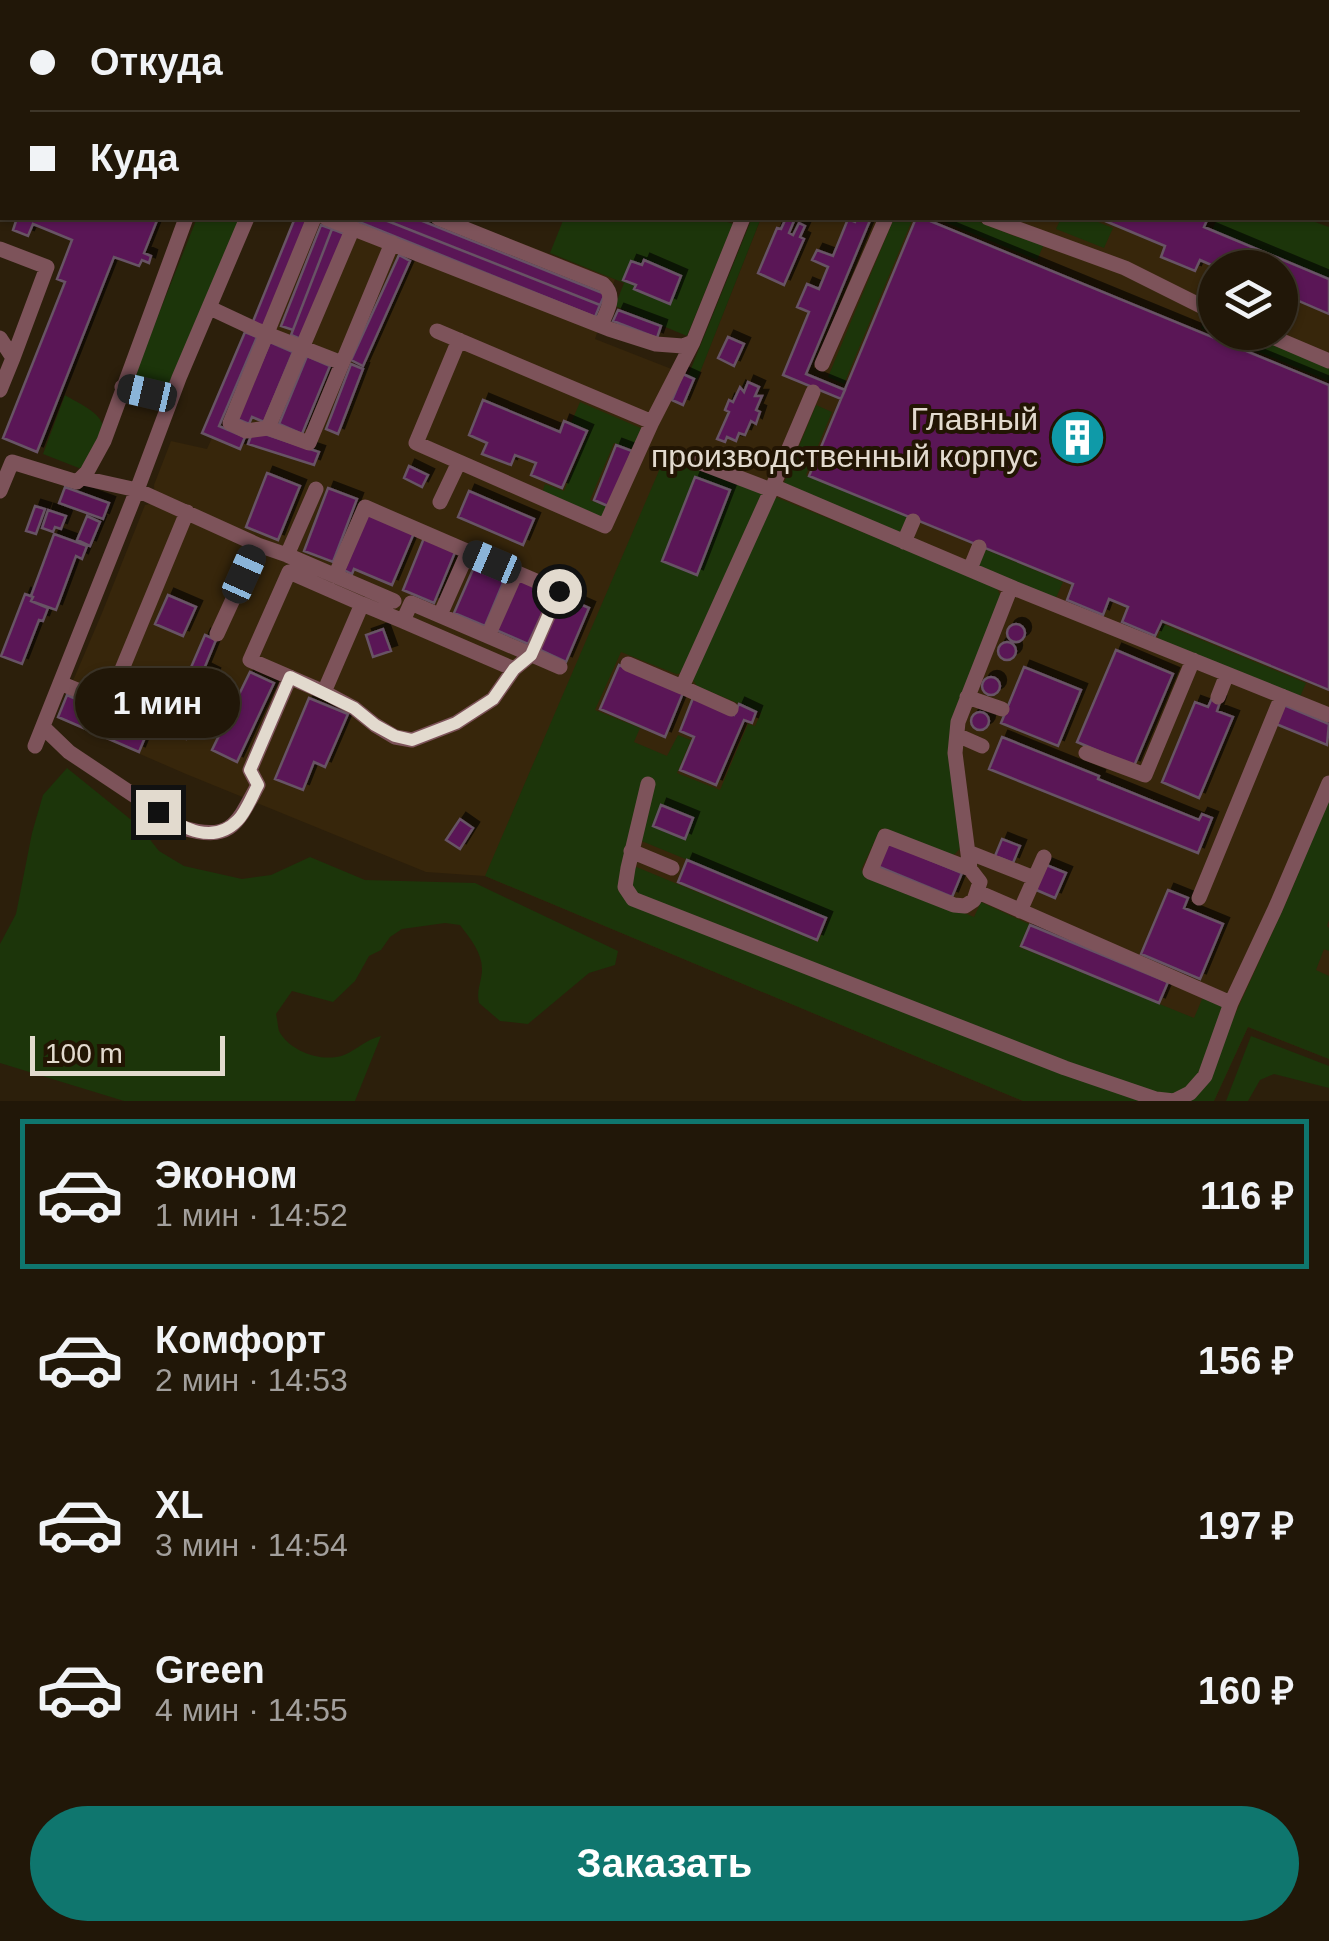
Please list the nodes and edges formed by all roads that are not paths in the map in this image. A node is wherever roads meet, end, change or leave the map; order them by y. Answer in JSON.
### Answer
{"nodes":[{"id":1,"x":185,"y":220,"type":"edge"},
{"id":2,"x":245,"y":220,"type":"edge"},
{"id":3,"x":313,"y":220,"type":"edge"},
{"id":4,"x":331,"y":220,"type":"edge"},
{"id":5,"x":443,"y":220,"type":"edge"},
{"id":6,"x":742,"y":220,"type":"edge"},
{"id":7,"x":885,"y":220,"type":"edge"},
{"id":8,"x":993,"y":220,"type":"edge"},
{"id":9,"x":352,"y":228,"type":"junction"},
{"id":10,"x":392,"y":243,"type":"junction"},
{"id":11,"x":0,"y":248,"type":"edge"},
{"id":12,"x":1198,"y":304,"type":"edge"},
{"id":13,"x":210,"y":308,"type":"junction"},
{"id":14,"x":600,"y":326,"type":"junction"},
{"id":15,"x":437,"y":331,"type":"dead end"},
{"id":16,"x":267,"y":334,"type":"junction"},
{"id":17,"x":0,"y":338,"type":"edge"},
{"id":18,"x":460,"y":340,"type":"junction"},
{"id":19,"x":693,"y":342,"type":"junction"},
{"id":20,"x":303,"y":348,"type":"junction"},
{"id":21,"x":1298,"y":348,"type":"edge"},
{"id":22,"x":13,"y":358,"type":"junction"},
{"id":23,"x":1329,"y":361,"type":"edge"},
{"id":24,"x":342,"y":363,"type":"junction"},
{"id":25,"x":822,"y":364,"type":"dead end"},
{"id":26,"x":122,"y":387,"type":"junction"},
{"id":27,"x":0,"y":390,"type":"edge"},
{"id":28,"x":813,"y":392,"type":"dead end"},
{"id":29,"x":171,"y":399,"type":"junction"},
{"id":30,"x":652,"y":422,"type":"junction"},
{"id":31,"x":268,"y":428,"type":"junction"},
{"id":32,"x":0,"y":447,"type":"edge"},
{"id":33,"x":680,"y":455,"type":"dead end"},
{"id":34,"x":12,"y":462,"type":"junction"},
{"id":35,"x":459,"y":462,"type":"junction"},
{"id":36,"x":83,"y":478,"type":"junction"},
{"id":37,"x":772,"y":488,"type":"junction"},
{"id":38,"x":316,"y":489,"type":"dead end"},
{"id":39,"x":137,"y":490,"type":"junction"},
{"id":40,"x":0,"y":491,"type":"edge"},
{"id":41,"x":440,"y":502,"type":"dead end"},
{"id":42,"x":187,"y":512,"type":"junction"},
{"id":43,"x":913,"y":521,"type":"dead end"},
{"id":44,"x":904,"y":542,"type":"junction"},
{"id":45,"x":258,"y":544,"type":"junction"},
{"id":46,"x":980,"y":547,"type":"dead end"},
{"id":47,"x":468,"y":552,"type":"junction"},
{"id":48,"x":287,"y":555,"type":"junction"},
{"id":49,"x":970,"y":569,"type":"junction"},
{"id":50,"x":516,"y":573,"type":"junction"},
{"id":51,"x":335,"y":576,"type":"junction"},
{"id":52,"x":1011,"y":586,"type":"junction"},
{"id":53,"x":394,"y":601,"type":"dead end"},
{"id":54,"x":362,"y":604,"type":"junction"},
{"id":55,"x":440,"y":616,"type":"junction"},
{"id":56,"x":402,"y":621,"type":"junction"},
{"id":57,"x":218,"y":634,"type":"dead end"},
{"id":58,"x":488,"y":636,"type":"junction"},
{"id":59,"x":531,"y":655,"type":"junction"},
{"id":60,"x":1193,"y":660,"type":"junction"},
{"id":61,"x":628,"y":664,"type":"dead end"},
{"id":62,"x":560,"y":667,"type":"dead end"},
{"id":63,"x":514,"y":669,"type":"junction"},
{"id":64,"x":1228,"y":674,"type":"junction"},
{"id":65,"x":290,"y":677,"type":"junction"},
{"id":66,"x":60,"y":683,"type":"junction"},
{"id":67,"x":682,"y":687,"type":"junction"},
{"id":68,"x":324,"y":692,"type":"junction"},
{"id":69,"x":1282,"y":696,"type":"junction"},
{"id":70,"x":968,"y":697,"type":"junction"},
{"id":71,"x":1218,"y":697,"type":"dead end"},
{"id":72,"x":108,"y":703,"type":"junction"},
{"id":73,"x":731,"y":709,"type":"dead end"},
{"id":74,"x":1002,"y":709,"type":"dead end"},
{"id":75,"x":1329,"y":715,"type":"edge"},
{"id":76,"x":145,"y":718,"type":"dead end"},
{"id":77,"x":43,"y":727,"type":"junction"},
{"id":78,"x":957,"y":736,"type":"junction"},
{"id":79,"x":35,"y":746,"type":"dead end"},
{"id":80,"x":982,"y":746,"type":"dead end"},
{"id":81,"x":1086,"y":752,"type":"dead end"},
{"id":82,"x":648,"y":784,"type":"dead end"},
{"id":83,"x":1329,"y":784,"type":"edge"},
{"id":84,"x":632,"y":851,"type":"junction"},
{"id":85,"x":1044,"y":857,"type":"dead end"},
{"id":86,"x":969,"y":860,"type":"junction"},
{"id":87,"x":672,"y":868,"type":"dead end"},
{"id":88,"x":1034,"y":878,"type":"junction"},
{"id":89,"x":978,"y":892,"type":"junction"},
{"id":90,"x":1198,"y":898,"type":"dead end"},
{"id":91,"x":1020,"y":911,"type":"junction"},
{"id":92,"x":1231,"y":1002,"type":"junction"}],
"edges":[{"from":1,"to":26,"type":"lane"},
{"from":2,"to":13,"type":"lane"},
{"from":3,"to":16,"type":"lane"},
{"from":4,"to":9,"type":"lane"},
{"from":5,"to":14,"type":"lane"},
{"from":6,"to":19,"type":"lane"},
{"from":7,"to":25,"type":"lane"},
{"from":8,"to":12,"type":"lane"},
{"from":9,"to":10,"type":"lane"},
{"from":9,"to":20,"type":"lane"},
{"from":10,"to":14,"type":"lane"},
{"from":10,"to":24,"type":"lane"},
{"from":11,"to":22,"type":"lane"},
{"from":13,"to":16,"type":"lane"},
{"from":13,"to":29,"type":"lane"},
{"from":14,"to":19,"type":"lane"},
{"from":15,"to":18,"type":"lane"},
{"from":16,"to":20,"type":"lane"},
{"from":16,"to":31,"type":"lane"},
{"from":17,"to":22,"type":"lane"},
{"from":18,"to":30,"type":"lane"},
{"from":18,"to":35,"type":"lane"},
{"from":19,"to":30,"type":"lane"},
{"from":20,"to":24,"type":"lane"},
{"from":20,"to":31,"type":"lane"},
{"from":21,"to":23,"type":"lane"},
{"from":22,"to":27,"type":"lane"},
{"from":24,"to":31,"type":"lane"},
{"from":26,"to":29,"type":"lane"},
{"from":26,"to":36,"type":"lane"},
{"from":28,"to":37,"type":"lane"},
{"from":29,"to":39,"type":"lane"},
{"from":30,"to":35,"type":"lane"},
{"from":32,"to":34,"type":"lane"},
{"from":33,"to":37,"type":"lane"},
{"from":34,"to":36,"type":"lane"},
{"from":34,"to":40,"type":"lane"},
{"from":35,"to":41,"type":"lane"},
{"from":36,"to":39,"type":"lane"},
{"from":37,"to":44,"type":"lane"},
{"from":37,"to":67,"type":"lane"},
{"from":38,"to":48,"type":"lane"},
{"from":39,"to":42,"type":"lane"},
{"from":39,"to":66,"type":"lane"},
{"from":42,"to":45,"type":"lane"},
{"from":42,"to":72,"type":"lane"},
{"from":43,"to":44,"type":"lane"},
{"from":44,"to":49,"type":"lane"},
{"from":45,"to":48,"type":"lane"},
{"from":45,"to":57,"type":"lane"},
{"from":46,"to":49,"type":"lane"},
{"from":47,"to":50,"type":"lane"},
{"from":47,"to":51,"type":"lane"},
{"from":47,"to":55,"type":"lane"},
{"from":48,"to":51,"type":"lane"},
{"from":49,"to":52,"type":"lane"},
{"from":50,"to":58,"type":"lane"},
{"from":50,"to":59,"type":"lane"},
{"from":51,"to":53,"type":"lane"},
{"from":52,"to":60,"type":"lane"},
{"from":52,"to":70,"type":"lane"},
{"from":54,"to":56,"type":"lane"},
{"from":54,"to":65,"type":"lane"},
{"from":54,"to":68,"type":"lane"},
{"from":55,"to":56,"type":"lane"},
{"from":55,"to":58,"type":"lane"},
{"from":56,"to":63,"type":"lane"},
{"from":58,"to":59,"type":"lane"},
{"from":59,"to":62,"type":"lane"},
{"from":59,"to":63,"type":"lane"},
{"from":60,"to":64,"type":"lane"},
{"from":60,"to":81,"type":"lane"},
{"from":61,"to":67,"type":"lane"},
{"from":63,"to":68,"type":"lane"},
{"from":64,"to":69,"type":"lane"},
{"from":64,"to":71,"type":"lane"},
{"from":65,"to":68,"type":"lane"},
{"from":65,"to":77,"type":"lane"},
{"from":66,"to":72,"type":"lane"},
{"from":66,"to":77,"type":"lane"},
{"from":67,"to":73,"type":"lane"},
{"from":69,"to":75,"type":"lane"},
{"from":69,"to":90,"type":"lane"},
{"from":70,"to":74,"type":"lane"},
{"from":70,"to":78,"type":"lane"},
{"from":72,"to":76,"type":"lane"},
{"from":77,"to":79,"type":"lane"},
{"from":78,"to":80,"type":"lane"},
{"from":78,"to":86,"type":"lane"},
{"from":82,"to":84,"type":"lane"},
{"from":83,"to":92,"type":"lane"},
{"from":84,"to":87,"type":"lane"},
{"from":84,"to":92,"type":"lane"},
{"from":85,"to":88,"type":"lane"},
{"from":86,"to":88,"type":"lane"},
{"from":86,"to":89,"type":"lane"},
{"from":86,"to":89,"type":"lane"},
{"from":88,"to":91,"type":"lane"},
{"from":89,"to":91,"type":"lane"},
{"from":91,"to":92,"type":"lane"}]}
